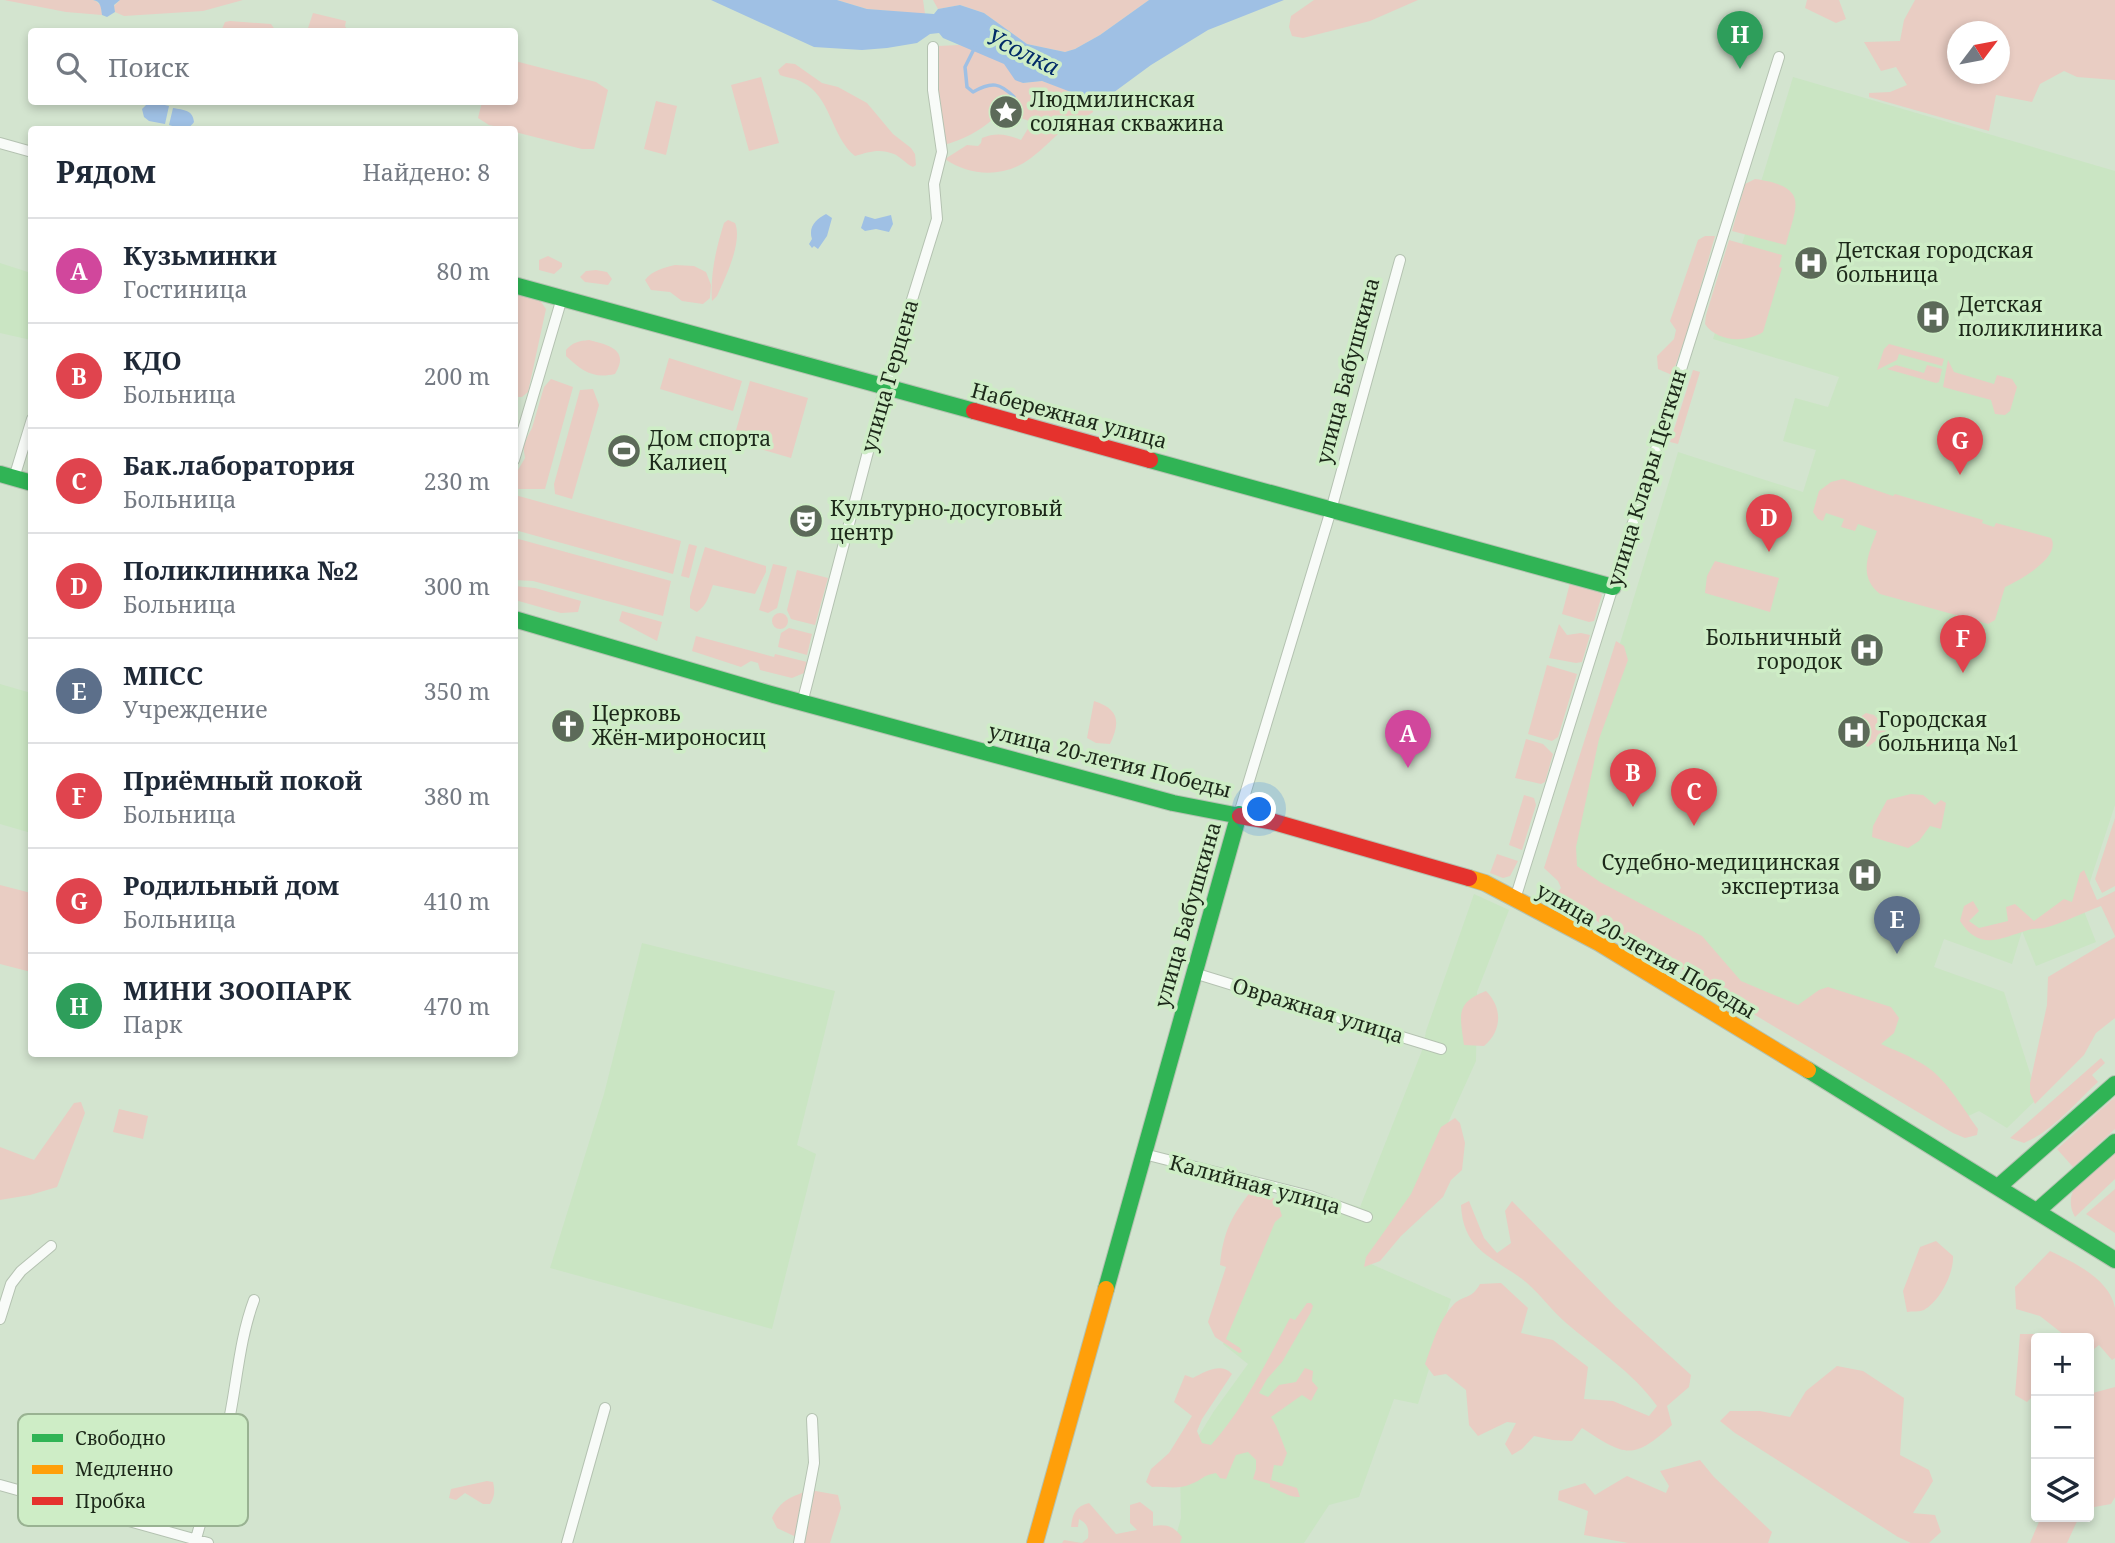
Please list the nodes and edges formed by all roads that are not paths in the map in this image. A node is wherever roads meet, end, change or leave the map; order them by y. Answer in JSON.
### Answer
{"nodes":[{"id":1,"x":933,"y":47,"type":"dead end"},
{"id":2,"x":1779,"y":57,"type":"dead end"},
{"id":3,"x":0,"y":143,"type":"edge"},
{"id":4,"x":28,"y":151,"type":"edge"},
{"id":5,"x":1400,"y":260,"type":"dead end"},
{"id":6,"x":518,"y":286,"type":"edge"},
{"id":7,"x":562,"y":298,"type":"junction"},
{"id":8,"x":885,"y":387,"type":"junction"},
{"id":9,"x":28,"y":428,"type":"edge"},
{"id":10,"x":518,"y":446,"type":"edge"},
{"id":11,"x":7,"y":476,"type":"edge"},
{"id":12,"x":28,"y":482,"type":"edge"},
{"id":13,"x":1331,"y":510,"type":"junction"},
{"id":14,"x":1613,"y":587,"type":"junction"},
{"id":15,"x":518,"y":620,"type":"edge"},
{"id":16,"x":803,"y":703,"type":"junction"},
{"id":17,"x":1239,"y":814,"type":"junction"},
{"id":18,"x":1515,"y":899,"type":"junction"},
{"id":19,"x":1194,"y":973,"type":"junction"},
{"id":20,"x":1441,"y":1049,"type":"dead end"},
{"id":21,"x":2115,"y":1084,"type":"edge"},
{"id":22,"x":2115,"y":1142,"type":"edge"},
{"id":23,"x":1143,"y":1154,"type":"junction"},
{"id":24,"x":1998,"y":1187,"type":"junction"},
{"id":25,"x":2037,"y":1211,"type":"junction"},
{"id":26,"x":1367,"y":1217,"type":"dead end"},
{"id":27,"x":51,"y":1246,"type":"dead end"},
{"id":28,"x":2115,"y":1260,"type":"edge"},
{"id":29,"x":254,"y":1300,"type":"dead end"},
{"id":30,"x":0,"y":1319,"type":"edge"},
{"id":31,"x":605,"y":1408,"type":"dead end"},
{"id":32,"x":230,"y":1414,"type":"edge"},
{"id":33,"x":812,"y":1419,"type":"dead end"},
{"id":34,"x":0,"y":1485,"type":"edge"},
{"id":35,"x":18,"y":1490,"type":"edge"},
{"id":36,"x":149,"y":1526,"type":"edge"},
{"id":37,"x":200,"y":1526,"type":"edge"},
{"id":38,"x":196,"y":1539,"type":"junction"},
{"id":39,"x":208,"y":1543,"type":"edge"},
{"id":40,"x":567,"y":1543,"type":"edge"},
{"id":41,"x":799,"y":1543,"type":"edge"},
{"id":42,"x":1035,"y":1543,"type":"edge"}],
"edges":[{"from":1,"to":8,"type":"street","name":"улица Герцена"},
{"from":2,"to":14,"type":"street","name":"улица Клары Цеткин"},
{"from":3,"to":4,"type":"street"},
{"from":5,"to":13,"type":"street","name":"улица Бабушкина"},
{"from":6,"to":7,"type":"street","name":"Набережная улица"},
{"from":7,"to":8,"type":"street","name":"Набережная улица"},
{"from":7,"to":10,"type":"street"},
{"from":8,"to":13,"type":"street","name":"Набережная улица"},
{"from":8,"to":16,"type":"street","name":"улица Герцена"},
{"from":9,"to":11,"type":"street"},
{"from":11,"to":12,"type":"street"},
{"from":13,"to":14,"type":"street","name":"Набережная улица"},
{"from":13,"to":17,"type":"street","name":"улица Бабушкина"},
{"from":14,"to":18,"type":"street","name":"улица Клары Цеткин"},
{"from":15,"to":16,"type":"street","name":"улица 20-летия Победы"},
{"from":16,"to":17,"type":"street","name":"улица 20-летия Победы"},
{"from":17,"to":18,"type":"street","name":"улица 20-летия Победы"},
{"from":17,"to":19,"type":"street","name":"улица Бабушкина"},
{"from":18,"to":24,"type":"street","name":"улица 20-летия Победы"},
{"from":19,"to":20,"type":"street","name":"Овражная улица"},
{"from":19,"to":23,"type":"street","name":"улица Бабушкина"},
{"from":21,"to":24,"type":"street"},
{"from":22,"to":25,"type":"street"},
{"from":23,"to":26,"type":"street","name":"Калийная улица"},
{"from":23,"to":42,"type":"street","name":"улица Бабушкина"},
{"from":24,"to":25,"type":"street","name":"улица 20-летия Победы"},
{"from":25,"to":28,"type":"street","name":"улица 20-летия Победы"},
{"from":27,"to":30,"type":"street"},
{"from":29,"to":32,"type":"street"},
{"from":31,"to":40,"type":"street"},
{"from":33,"to":41,"type":"street"},
{"from":34,"to":35,"type":"street"},
{"from":36,"to":38,"type":"street"},
{"from":37,"to":38,"type":"street"},
{"from":38,"to":39,"type":"street"}]}
